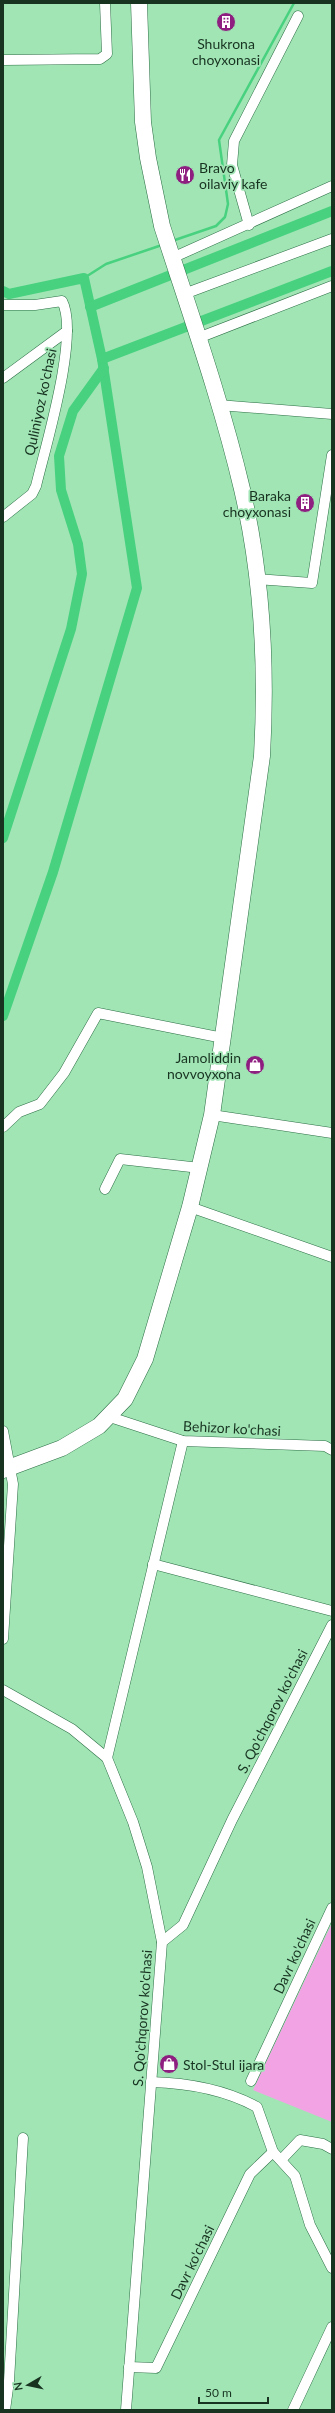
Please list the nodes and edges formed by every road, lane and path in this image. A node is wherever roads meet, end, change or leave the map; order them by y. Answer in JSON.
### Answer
{"nodes":[{"id":1,"x":105,"y":3,"type":"edge"},
{"id":2,"x":138,"y":3,"type":"edge"},
{"id":3,"x":298,"y":16,"type":"dead end"},
{"id":4,"x":3,"y":60,"type":"edge"},
{"id":5,"x":332,"y":186,"type":"edge"},
{"id":6,"x":249,"y":225,"type":"junction"},
{"id":7,"x":332,"y":239,"type":"edge"},
{"id":8,"x":170,"y":252,"type":"junction"},
{"id":9,"x":332,"y":286,"type":"edge"},
{"id":10,"x":185,"y":295,"type":"junction"},
{"id":11,"x":3,"y":305,"type":"edge"},
{"id":12,"x":67,"y":331,"type":"junction"},
{"id":13,"x":198,"y":337,"type":"junction"},
{"id":14,"x":3,"y":378,"type":"edge"},
{"id":15,"x":218,"y":405,"type":"junction"},
{"id":16,"x":332,"y":414,"type":"edge"},
{"id":17,"x":332,"y":455,"type":"edge"},
{"id":18,"x":3,"y":517,"type":"edge"},
{"id":19,"x":256,"y":579,"type":"junction"},
{"id":20,"x":223,"y":1038,"type":"junction"},
{"id":21,"x":212,"y":1115,"type":"junction"},
{"id":22,"x":3,"y":1126,"type":"edge"},
{"id":23,"x":332,"y":1133,"type":"edge"},
{"id":24,"x":200,"y":1168,"type":"junction"},
{"id":25,"x":105,"y":1189,"type":"dead end"},
{"id":26,"x":190,"y":1207,"type":"junction"},
{"id":27,"x":332,"y":1257,"type":"edge"},
{"id":28,"x":110,"y":1417,"type":"junction"},
{"id":29,"x":3,"y":1431,"type":"edge"},
{"id":30,"x":183,"y":1441,"type":"junction"},
{"id":31,"x":332,"y":1450,"type":"edge"},
{"id":32,"x":7,"y":1469,"type":"edge"},
{"id":33,"x":153,"y":1564,"type":"junction"},
{"id":34,"x":332,"y":1611,"type":"edge"},
{"id":35,"x":332,"y":1625,"type":"edge"},
{"id":36,"x":3,"y":1639,"type":"edge"},
{"id":37,"x":3,"y":1690,"type":"edge"},
{"id":38,"x":107,"y":1758,"type":"junction"},
{"id":39,"x":332,"y":1908,"type":"edge"},
{"id":40,"x":162,"y":1942,"type":"junction"},
{"id":41,"x":252,"y":2081,"type":"dead end"},
{"id":42,"x":151,"y":2082,"type":"junction"},
{"id":43,"x":23,"y":2138,"type":"dead end"},
{"id":44,"x":332,"y":2149,"type":"edge"},
{"id":45,"x":273,"y":2152,"type":"junction"},
{"id":46,"x":280,"y":2160,"type":"junction"},
{"id":47,"x":332,"y":2268,"type":"edge"},
{"id":48,"x":332,"y":2327,"type":"edge"},
{"id":49,"x":130,"y":2367,"type":"junction"},
{"id":50,"x":5,"y":2410,"type":"edge"},
{"id":51,"x":126,"y":2410,"type":"edge"},
{"id":52,"x":293,"y":2410,"type":"edge"}],
"edges":[{"from":1,"to":4,"type":"street"},
{"from":2,"to":8,"type":"main road"},
{"from":3,"to":6,"type":"street"},
{"from":5,"to":6,"type":"street"},
{"from":6,"to":8,"type":"street"},
{"from":7,"to":10,"type":"street"},
{"from":8,"to":10,"type":"main road"},
{"from":9,"to":13,"type":"street"},
{"from":10,"to":13,"type":"main road"},
{"from":11,"to":12,"type":"street"},
{"from":12,"to":14,"type":"street","name":"Quliniyoz ko'chasi"},
{"from":12,"to":18,"type":"street","name":"Quliniyoz ko'chasi"},
{"from":13,"to":15,"type":"main road"},
{"from":15,"to":16,"type":"street"},
{"from":15,"to":19,"type":"main road"},
{"from":17,"to":19,"type":"street"},
{"from":19,"to":20,"type":"main road"},
{"from":20,"to":21,"type":"main road"},
{"from":20,"to":22,"type":"street"},
{"from":21,"to":23,"type":"street"},
{"from":21,"to":24,"type":"main road"},
{"from":24,"to":25,"type":"street"},
{"from":24,"to":26,"type":"main road"},
{"from":26,"to":27,"type":"street"},
{"from":26,"to":28,"type":"main road"},
{"from":28,"to":30,"type":"street","name":"Behizor ko'chasi"},
{"from":28,"to":32,"type":"main road"},
{"from":29,"to":32,"type":"street"},
{"from":30,"to":31,"type":"street","name":"Behizor ko'chasi"},
{"from":30,"to":33,"type":"street"},
{"from":32,"to":36,"type":"street"},
{"from":33,"to":34,"type":"street"},
{"from":33,"to":38,"type":"street"},
{"from":35,"to":40,"type":"street","name":"S. Qo'chqorov ko'chasi"},
{"from":37,"to":38,"type":"street"},
{"from":38,"to":40,"type":"street"},
{"from":39,"to":41,"type":"street","name":"Davr ko'chasi"},
{"from":40,"to":42,"type":"street","name":"S. Qo'chqorov ko'chasi"},
{"from":42,"to":45,"type":"street"},
{"from":42,"to":49,"type":"street","name":"S. Qo'chqorov ko'chasi"},
{"from":43,"to":50,"type":"street"},
{"from":44,"to":46,"type":"street"},
{"from":45,"to":46,"type":"street"},
{"from":45,"to":49,"type":"street","name":"Davr ko'chasi"},
{"from":46,"to":47,"type":"street"},
{"from":48,"to":52,"type":"street"},
{"from":49,"to":51,"type":"street","name":"S. Qo'chqorov ko'chasi"}]}
